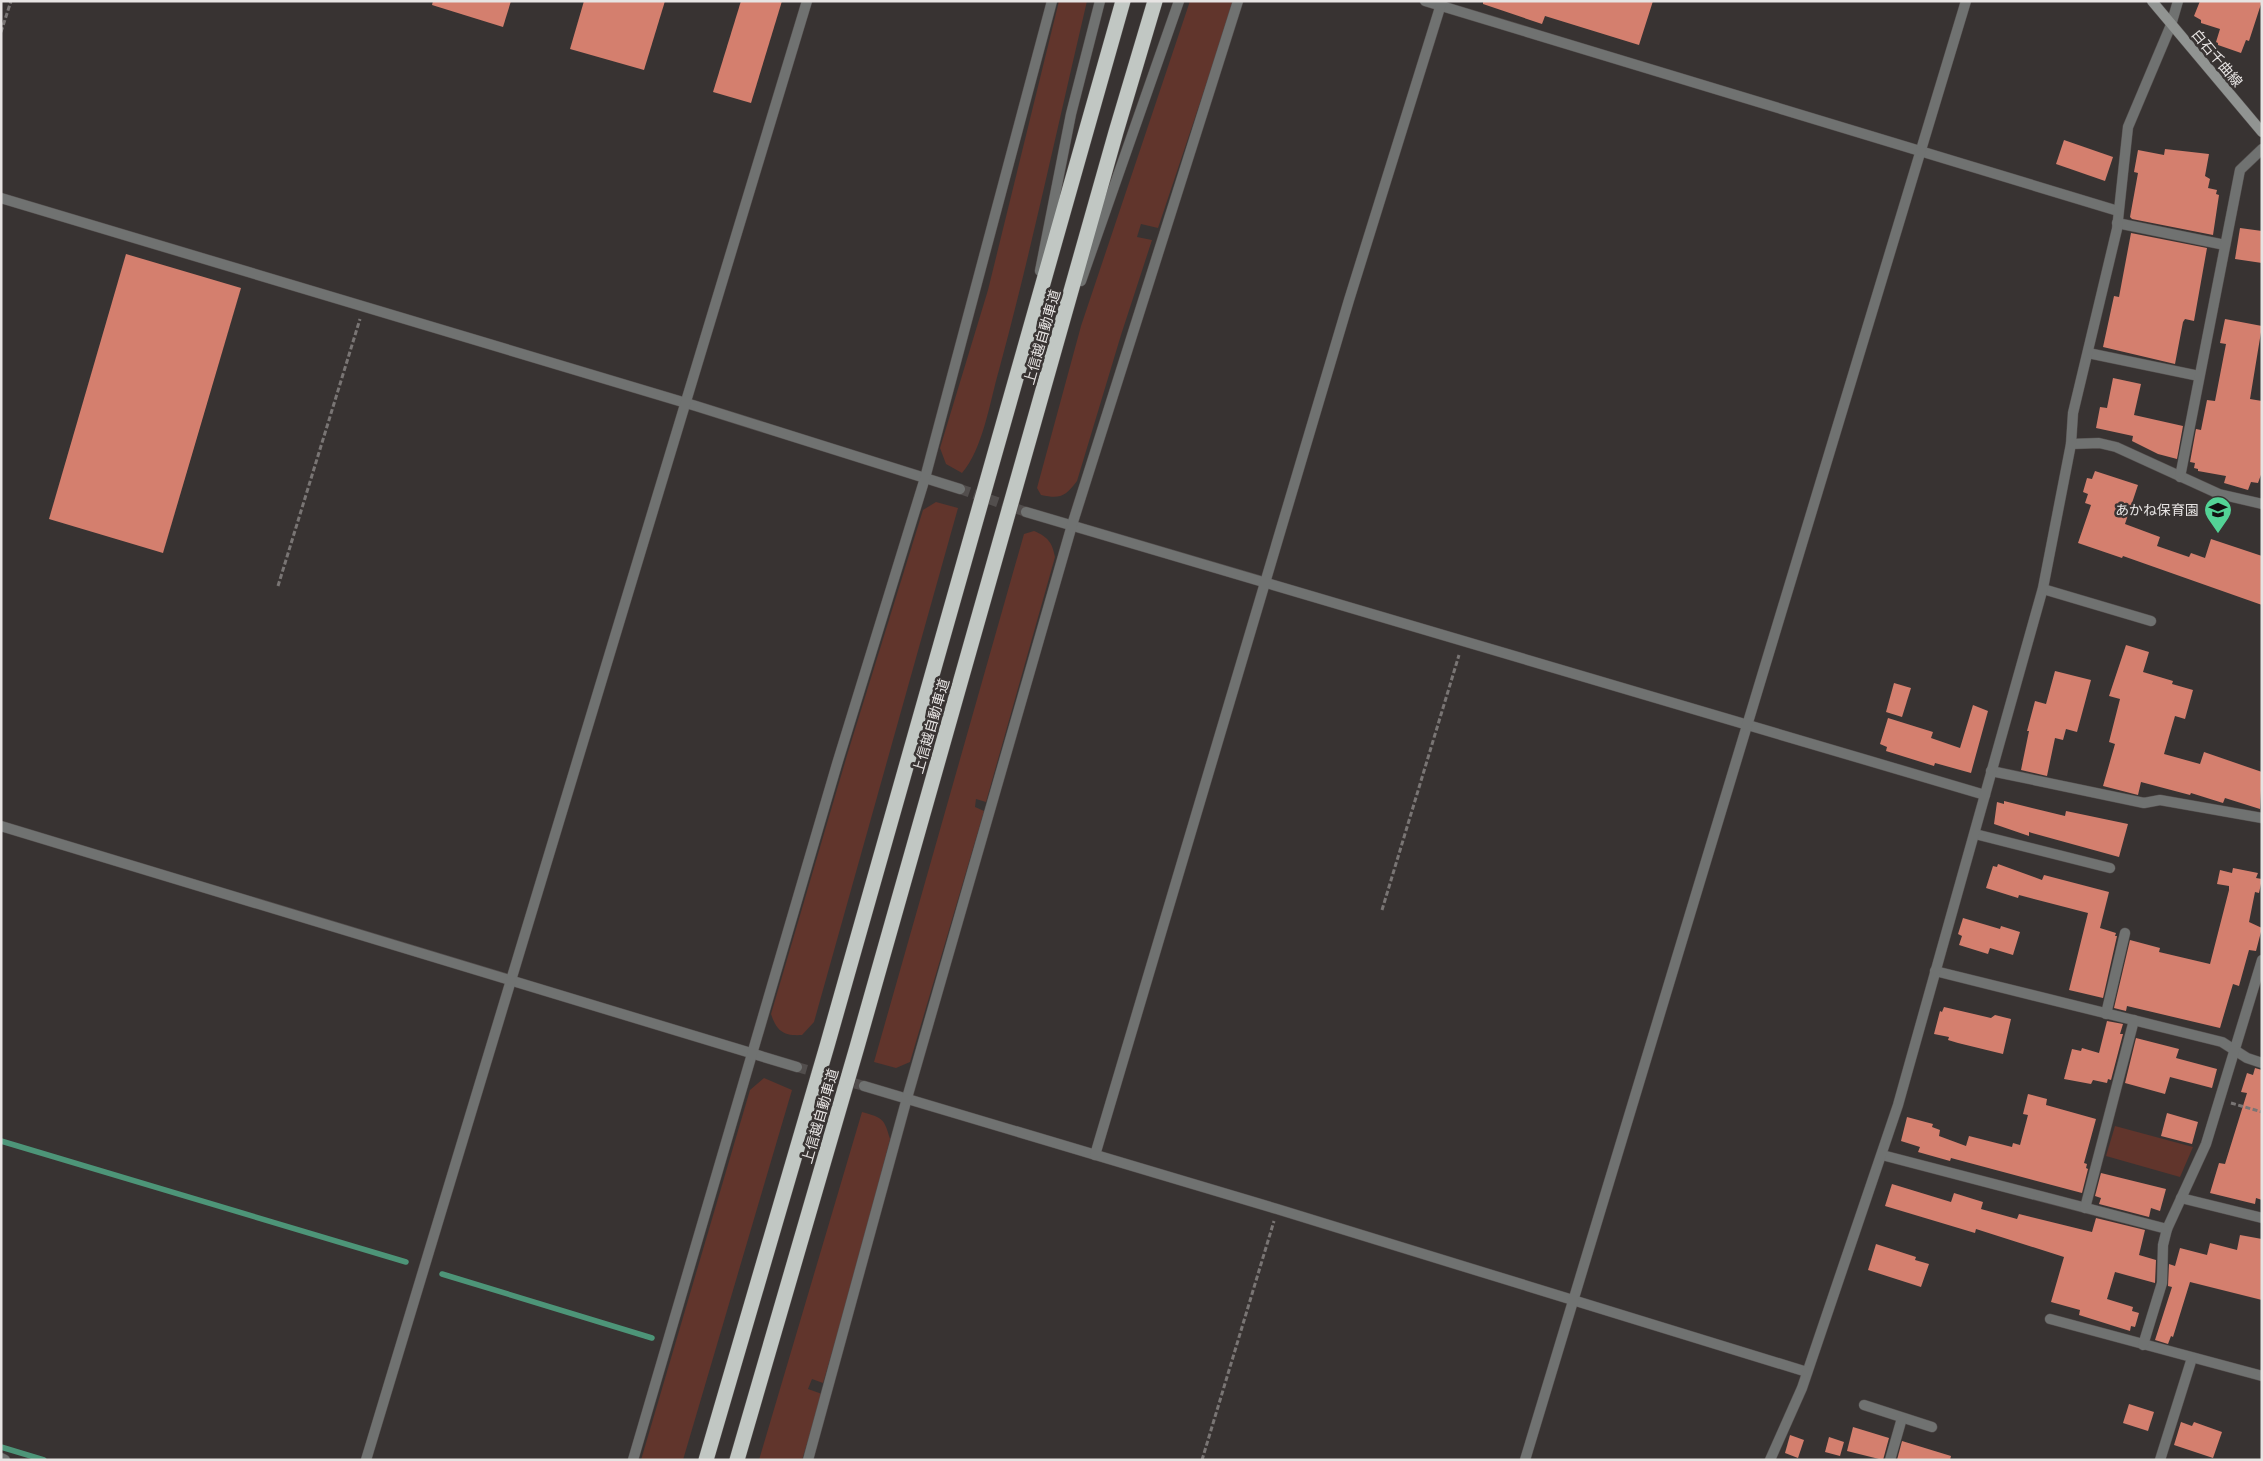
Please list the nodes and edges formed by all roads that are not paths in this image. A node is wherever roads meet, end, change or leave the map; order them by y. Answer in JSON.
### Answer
{"nodes":[{"id":1,"x":807,"y":1,"type":"edge"},
{"id":2,"x":1052,"y":1,"type":"edge"},
{"id":3,"x":1100,"y":1,"type":"edge"},
{"id":4,"x":1123,"y":1,"type":"edge"},
{"id":5,"x":1155,"y":1,"type":"edge"},
{"id":6,"x":1179,"y":1,"type":"edge"},
{"id":7,"x":1238,"y":1,"type":"edge"},
{"id":8,"x":1425,"y":1,"type":"edge"},
{"id":9,"x":1966,"y":1,"type":"edge"},
{"id":10,"x":2152,"y":1,"type":"edge"},
{"id":11,"x":2178,"y":1,"type":"edge"},
{"id":12,"x":1442,"y":4,"type":"edge"},
{"id":13,"x":2171,"y":25,"type":"junction"},
{"id":14,"x":2262,"y":132,"type":"edge"},
{"id":15,"x":2262,"y":149,"type":"edge"},
{"id":16,"x":1920,"y":152,"type":"junction"},
{"id":17,"x":1,"y":198,"type":"edge"},
{"id":18,"x":2118,"y":211,"type":"junction"},
{"id":19,"x":2117,"y":223,"type":"junction"},
{"id":20,"x":2225,"y":245,"type":"junction"},
{"id":21,"x":1023,"y":353,"type":"junction"},
{"id":22,"x":2088,"y":353,"type":"junction"},
{"id":23,"x":1052,"y":360,"type":"junction"},
{"id":24,"x":2199,"y":376,"type":"junction"},
{"id":25,"x":685,"y":403,"type":"junction"},
{"id":26,"x":2071,"y":444,"type":"junction"},
{"id":27,"x":2180,"y":477,"type":"junction"},
{"id":28,"x":925,"y":478,"type":"junction"},
{"id":29,"x":960,"y":489,"type":"tunnel mouth"},
{"id":30,"x":2262,"y":504,"type":"edge"},
{"id":31,"x":1026,"y":512,"type":"tunnel mouth"},
{"id":32,"x":1072,"y":525,"type":"junction"},
{"id":33,"x":1266,"y":581,"type":"junction"},
{"id":34,"x":2043,"y":589,"type":"junction"},
{"id":35,"x":2151,"y":621,"type":"dead end"},
{"id":36,"x":1748,"y":724,"type":"junction"},
{"id":37,"x":1991,"y":771,"type":"junction"},
{"id":38,"x":1985,"y":795,"type":"junction"},
{"id":39,"x":2262,"y":818,"type":"edge"},
{"id":40,"x":1,"y":826,"type":"edge"},
{"id":41,"x":1975,"y":834,"type":"junction"},
{"id":42,"x":2110,"y":868,"type":"dead end"},
{"id":43,"x":2125,"y":933,"type":"dead end"},
{"id":44,"x":2262,"y":960,"type":"edge"},
{"id":45,"x":1935,"y":971,"type":"junction"},
{"id":46,"x":512,"y":980,"type":"junction"},
{"id":47,"x":2106,"y":1014,"type":"junction"},
{"id":48,"x":2134,"y":1020,"type":"junction"},
{"id":49,"x":2234,"y":1050,"type":"junction"},
{"id":50,"x":753,"y":1052,"type":"junction"},
{"id":51,"x":2262,"y":1063,"type":"edge"},
{"id":52,"x":797,"y":1066,"type":"tunnel mouth"},
{"id":53,"x":864,"y":1086,"type":"tunnel mouth"},
{"id":54,"x":907,"y":1098,"type":"junction"},
{"id":55,"x":1095,"y":1155,"type":"junction"},
{"id":56,"x":1882,"y":1155,"type":"junction"},
{"id":57,"x":2181,"y":1198,"type":"junction"},
{"id":58,"x":2085,"y":1208,"type":"junction"},
{"id":59,"x":2262,"y":1218,"type":"edge"},
{"id":60,"x":2168,"y":1229,"type":"junction"},
{"id":61,"x":1573,"y":1300,"type":"junction"},
{"id":62,"x":2050,"y":1319,"type":"dead end"},
{"id":63,"x":2143,"y":1345,"type":"junction"},
{"id":64,"x":2192,"y":1358,"type":"junction"},
{"id":65,"x":1807,"y":1372,"type":"junction"},
{"id":66,"x":2262,"y":1376,"type":"edge"},
{"id":67,"x":1864,"y":1405,"type":"dead end"},
{"id":68,"x":1902,"y":1418,"type":"junction"},
{"id":69,"x":1932,"y":1427,"type":"dead end"},
{"id":70,"x":1,"y":1458,"type":"edge"},
{"id":71,"x":6,"y":1460,"type":"edge"},
{"id":72,"x":366,"y":1460,"type":"edge"},
{"id":73,"x":633,"y":1460,"type":"edge"},
{"id":74,"x":706,"y":1460,"type":"edge"},
{"id":75,"x":737,"y":1460,"type":"edge"},
{"id":76,"x":808,"y":1460,"type":"edge"},
{"id":77,"x":1525,"y":1460,"type":"edge"},
{"id":78,"x":1770,"y":1460,"type":"edge"},
{"id":79,"x":1890,"y":1460,"type":"edge"},
{"id":80,"x":2160,"y":1460,"type":"edge"}],
"edges":[{"from":1,"to":25,"type":"street"},
{"from":2,"to":28,"type":"street"},
{"from":3,"to":21,"type":"street"},
{"from":4,"to":21,"type":"highway","name":"上信越自動車道"},
{"from":5,"to":23,"type":"highway","name":"上信越自動車道"},
{"from":6,"to":23,"type":"street"},
{"from":7,"to":32,"type":"street"},
{"from":8,"to":12,"type":"street"},
{"from":9,"to":16,"type":"street"},
{"from":10,"to":13,"type":"main road","name":"白石千曲線"},
{"from":11,"to":13,"type":"street"},
{"from":12,"to":16,"type":"street"},
{"from":12,"to":33,"type":"street"},
{"from":13,"to":14,"type":"main road","name":"白石千曲線"},
{"from":13,"to":18,"type":"street"},
{"from":15,"to":20,"type":"street"},
{"from":16,"to":18,"type":"street"},
{"from":16,"to":36,"type":"street"},
{"from":17,"to":25,"type":"street"},
{"from":18,"to":19,"type":"street"},
{"from":19,"to":20,"type":"street"},
{"from":19,"to":22,"type":"street"},
{"from":20,"to":24,"type":"street"},
{"from":21,"to":74,"type":"highway","name":"上信越自動車道"},
{"from":22,"to":24,"type":"street"},
{"from":22,"to":26,"type":"street"},
{"from":23,"to":75,"type":"highway","name":"上信越自動車道"},
{"from":24,"to":27,"type":"street"},
{"from":25,"to":28,"type":"street"},
{"from":25,"to":46,"type":"street"},
{"from":26,"to":27,"type":"street"},
{"from":26,"to":34,"type":"street"},
{"from":27,"to":30,"type":"street"},
{"from":28,"to":29,"type":"street"},
{"from":28,"to":50,"type":"street"},
{"from":31,"to":32,"type":"street"},
{"from":32,"to":33,"type":"street"},
{"from":32,"to":54,"type":"street"},
{"from":33,"to":36,"type":"street"},
{"from":33,"to":55,"type":"street"},
{"from":34,"to":35,"type":"street"},
{"from":34,"to":37,"type":"street"},
{"from":36,"to":38,"type":"street"},
{"from":36,"to":61,"type":"street"},
{"from":37,"to":38,"type":"street"},
{"from":37,"to":39,"type":"street"},
{"from":38,"to":41,"type":"street"},
{"from":40,"to":46,"type":"street"},
{"from":41,"to":42,"type":"street"},
{"from":41,"to":45,"type":"street"},
{"from":43,"to":47,"type":"street"},
{"from":44,"to":49,"type":"street"},
{"from":45,"to":47,"type":"street"},
{"from":45,"to":56,"type":"street"},
{"from":46,"to":50,"type":"street"},
{"from":46,"to":72,"type":"street"},
{"from":47,"to":48,"type":"street"},
{"from":48,"to":49,"type":"street"},
{"from":48,"to":58,"type":"street"},
{"from":49,"to":51,"type":"street"},
{"from":49,"to":57,"type":"street"},
{"from":50,"to":52,"type":"street"},
{"from":50,"to":73,"type":"street"},
{"from":53,"to":54,"type":"street"},
{"from":54,"to":55,"type":"street"},
{"from":54,"to":76,"type":"street"},
{"from":55,"to":61,"type":"street"},
{"from":56,"to":58,"type":"street"},
{"from":56,"to":65,"type":"street"},
{"from":57,"to":59,"type":"street"},
{"from":57,"to":60,"type":"street"},
{"from":58,"to":60,"type":"street"},
{"from":60,"to":63,"type":"street"},
{"from":61,"to":65,"type":"street"},
{"from":61,"to":77,"type":"street"},
{"from":62,"to":63,"type":"street"},
{"from":63,"to":64,"type":"street"},
{"from":64,"to":66,"type":"street"},
{"from":64,"to":80,"type":"street"},
{"from":65,"to":78,"type":"street"},
{"from":67,"to":68,"type":"street"},
{"from":68,"to":69,"type":"street"},
{"from":68,"to":79,"type":"street"},
{"from":70,"to":71,"type":"street"}]}
